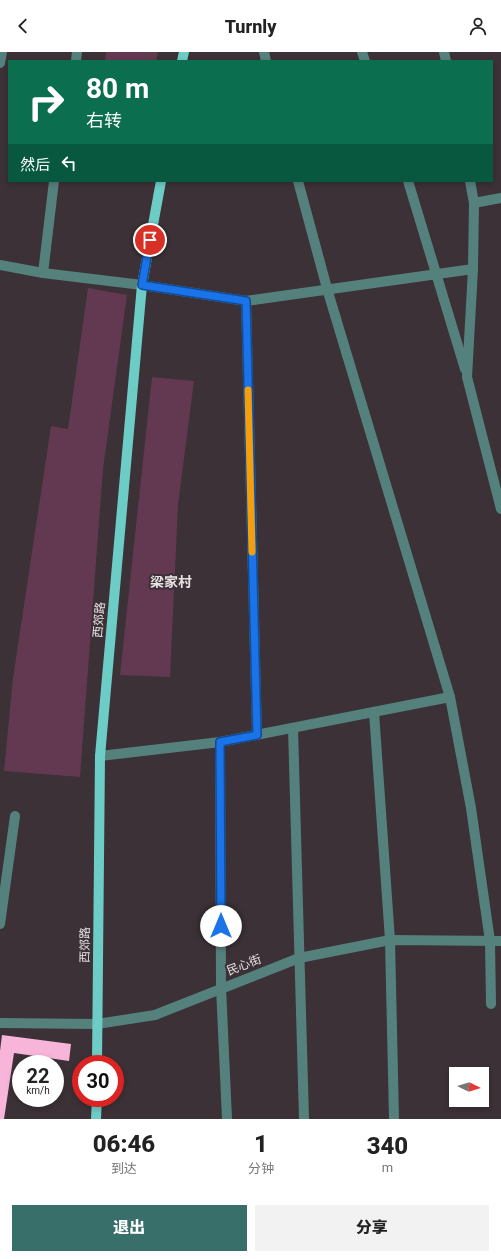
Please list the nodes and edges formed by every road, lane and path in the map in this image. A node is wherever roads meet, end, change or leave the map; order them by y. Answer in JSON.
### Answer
{"nodes":[{"id":1,"x":2,"y":52,"type":"edge"},
{"id":2,"x":0,"y":63,"type":"edge"},
{"id":3,"x":54,"y":182,"type":"edge"},
{"id":4,"x":161,"y":182,"type":"edge"},
{"id":5,"x":298,"y":182,"type":"edge"},
{"id":6,"x":408,"y":182,"type":"edge"},
{"id":7,"x":470,"y":182,"type":"edge"},
{"id":8,"x":501,"y":198,"type":"edge"},
{"id":9,"x":474,"y":203,"type":"junction"},
{"id":10,"x":0,"y":265,"type":"edge"},
{"id":11,"x":474,"y":269,"type":"junction"},
{"id":12,"x":43,"y":273,"type":"junction"},
{"id":13,"x":436,"y":274,"type":"junction"},
{"id":14,"x":142,"y":285,"type":"junction"},
{"id":15,"x":327,"y":290,"type":"junction"},
{"id":16,"x":246,"y":301,"type":"junction"},
{"id":17,"x":468,"y":377,"type":"junction"},
{"id":18,"x":501,"y":509,"type":"edge"},
{"id":19,"x":450,"y":697,"type":"junction"},
{"id":20,"x":374,"y":712,"type":"junction"},
{"id":21,"x":293,"y":728,"type":"junction"},
{"id":22,"x":257,"y":735,"type":"junction"},
{"id":23,"x":220,"y":742,"type":"junction"},
{"id":24,"x":100,"y":756,"type":"junction"},
{"id":25,"x":15,"y":816,"type":"dead end"},
{"id":26,"x":0,"y":924,"type":"edge"},
{"id":27,"x":390,"y":940,"type":"junction"},
{"id":28,"x":490,"y":941,"type":"junction"},
{"id":29,"x":501,"y":941,"type":"edge"},
{"id":30,"x":299,"y":958,"type":"junction"},
{"id":31,"x":221,"y":987,"type":"junction"},
{"id":32,"x":491,"y":1004,"type":"dead end"},
{"id":33,"x":97,"y":1024,"type":"junction"},
{"id":34,"x":1,"y":1026,"type":"edge"},
{"id":35,"x":97,"y":1055,"type":"edge"},
{"id":36,"x":96,"y":1107,"type":"edge"},
{"id":37,"x":96,"y":1119,"type":"edge"},
{"id":38,"x":227,"y":1119,"type":"edge"},
{"id":39,"x":304,"y":1119,"type":"edge"},
{"id":40,"x":394,"y":1119,"type":"edge"}],
"edges":[{"from":1,"to":2,"type":"street"},
{"from":3,"to":12,"type":"street"},
{"from":4,"to":14,"type":"main road","name":"西郊路"},
{"from":5,"to":15,"type":"street"},
{"from":6,"to":13,"type":"street"},
{"from":7,"to":9,"type":"street"},
{"from":8,"to":9,"type":"street"},
{"from":9,"to":11,"type":"street"},
{"from":10,"to":12,"type":"street"},
{"from":11,"to":13,"type":"street"},
{"from":11,"to":17,"type":"street"},
{"from":12,"to":14,"type":"street"},
{"from":13,"to":15,"type":"street"},
{"from":13,"to":17,"type":"street"},
{"from":14,"to":16,"type":"street"},
{"from":14,"to":24,"type":"main road","name":"西郊路"},
{"from":15,"to":16,"type":"street"},
{"from":15,"to":19,"type":"street"},
{"from":16,"to":22,"type":"street"},
{"from":17,"to":18,"type":"street"},
{"from":19,"to":20,"type":"street"},
{"from":19,"to":28,"type":"street"},
{"from":20,"to":21,"type":"street"},
{"from":20,"to":27,"type":"street"},
{"from":21,"to":22,"type":"street"},
{"from":21,"to":30,"type":"street"},
{"from":22,"to":23,"type":"street"},
{"from":23,"to":24,"type":"street"},
{"from":23,"to":31,"type":"street"},
{"from":24,"to":33,"type":"main road","name":"西郊路"},
{"from":25,"to":26,"type":"street"},
{"from":27,"to":28,"type":"street","name":"民心街"},
{"from":27,"to":30,"type":"street","name":"民心街"},
{"from":27,"to":40,"type":"street"},
{"from":28,"to":29,"type":"street","name":"民心街"},
{"from":28,"to":32,"type":"street"},
{"from":30,"to":31,"type":"street","name":"民心街"},
{"from":30,"to":39,"type":"street"},
{"from":31,"to":33,"type":"street","name":"民心街"},
{"from":31,"to":38,"type":"street"},
{"from":33,"to":34,"type":"street","name":"民心街"},
{"from":33,"to":35,"type":"main road","name":"西郊路"},
{"from":36,"to":37,"type":"main road"}]}
